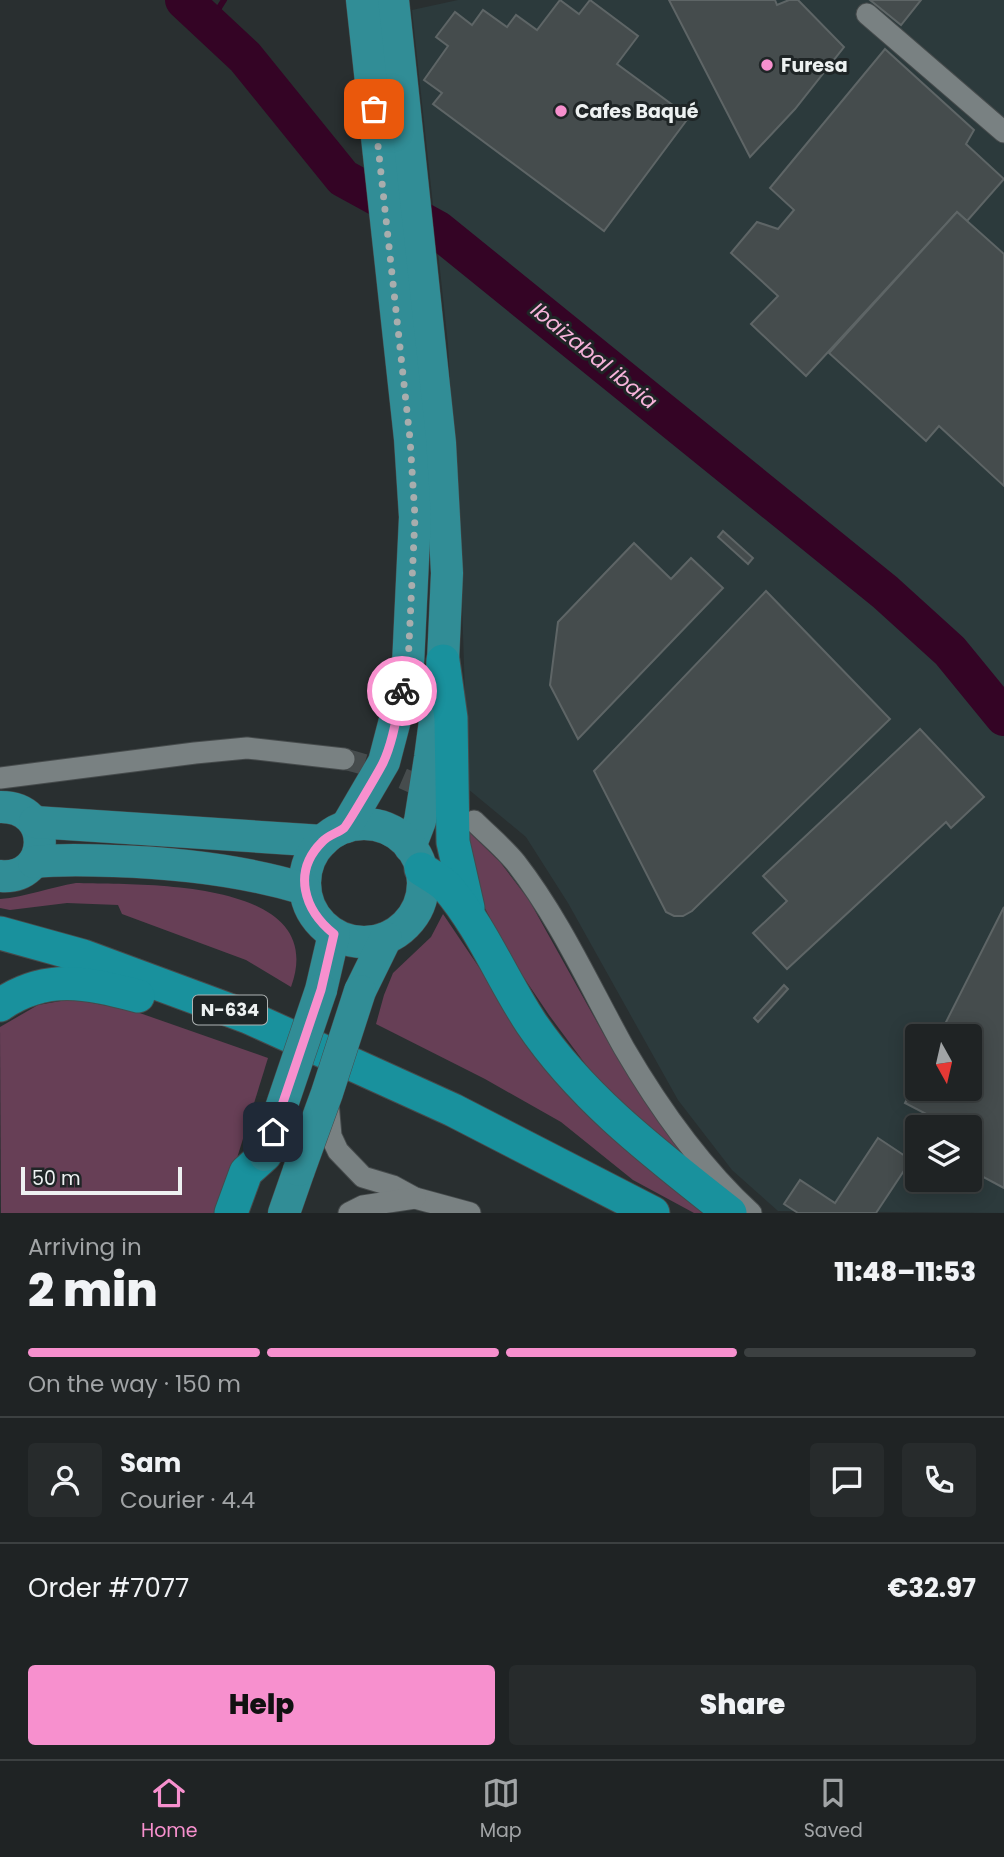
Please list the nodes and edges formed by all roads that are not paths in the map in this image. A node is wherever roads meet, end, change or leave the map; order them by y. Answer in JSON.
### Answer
{"nodes":[{"id":1,"x":362,"y":0,"type":"edge"},
{"id":2,"x":393,"y":0,"type":"edge"},
{"id":3,"x":867,"y":15,"type":"dead end"},
{"id":4,"x":1004,"y":132,"type":"edge"},
{"id":5,"x":419,"y":382,"type":"junction"},
{"id":6,"x":443,"y":661,"type":"junction"},
{"id":7,"x":344,"y":759,"type":"tunnel mouth"},
{"id":8,"x":0,"y":778,"type":"edge"},
{"id":9,"x":0,"y":807,"type":"edge"},
{"id":10,"x":474,"y":821,"type":"dead end"},
{"id":11,"x":35,"y":822,"type":"junction"},
{"id":12,"x":334,"y":834,"type":"junction"},
{"id":13,"x":416,"y":858,"type":"junction"},
{"id":14,"x":34,"y":862,"type":"junction"},
{"id":15,"x":0,"y":876,"type":"edge"},
{"id":16,"x":305,"y":889,"type":"junction"},
{"id":17,"x":471,"y":920,"type":"junction"},
{"id":18,"x":0,"y":933,"type":"edge"},
{"id":19,"x":334,"y":934,"type":"junction"},
{"id":20,"x":386,"y":938,"type":"junction"},
{"id":21,"x":0,"y":1004,"type":"edge"},
{"id":22,"x":327,"y":1093,"type":"junction"},
{"id":23,"x":453,"y":1110,"type":"junction"},
{"id":24,"x":265,"y":1155,"type":"junction"},
{"id":25,"x":415,"y":1198,"type":"junction"},
{"id":26,"x":231,"y":1213,"type":"edge"},
{"id":27,"x":245,"y":1213,"type":"edge"},
{"id":28,"x":284,"y":1213,"type":"edge"},
{"id":29,"x":349,"y":1213,"type":"edge"},
{"id":30,"x":470,"y":1213,"type":"edge"},
{"id":31,"x":653,"y":1213,"type":"edge"},
{"id":32,"x":730,"y":1213,"type":"edge"},
{"id":33,"x":751,"y":1213,"type":"edge"}],
"edges":[{"from":1,"to":5,"type":"main road"},
{"from":2,"to":5,"type":"main road"},
{"from":3,"to":4,"type":"street"},
{"from":5,"to":6,"type":"main road"},
{"from":5,"to":12,"type":"main road"},
{"from":6,"to":13,"type":"main road"},
{"from":6,"to":17,"type":"highway"},
{"from":7,"to":8,"type":"street"},
{"from":9,"to":11,"type":"main road"},
{"from":10,"to":33,"type":"street"},
{"from":11,"to":12,"type":"main road"},
{"from":11,"to":14,"type":"main road"},
{"from":12,"to":13,"type":"main road"},
{"from":12,"to":16,"type":"main road"},
{"from":13,"to":17,"type":"highway"},
{"from":13,"to":20,"type":"main road"},
{"from":14,"to":15,"type":"main road"},
{"from":14,"to":16,"type":"main road"},
{"from":16,"to":19,"type":"main road"},
{"from":17,"to":32,"type":"highway"},
{"from":18,"to":23,"type":"highway","number":"N-634"},
{"from":19,"to":20,"type":"main road"},
{"from":19,"to":24,"type":"main road","bridge":true},
{"from":20,"to":22,"type":"main road","bridge":true},
{"from":21,"to":23,"type":"highway"},
{"from":22,"to":25,"type":"street"},
{"from":22,"to":28,"type":"main road","bridge":true},
{"from":23,"to":31,"type":"highway","number":"N-634"},
{"from":24,"to":26,"type":"highway"},
{"from":24,"to":27,"type":"main road"},
{"from":25,"to":29,"type":"street"},
{"from":25,"to":30,"type":"street"}]}
